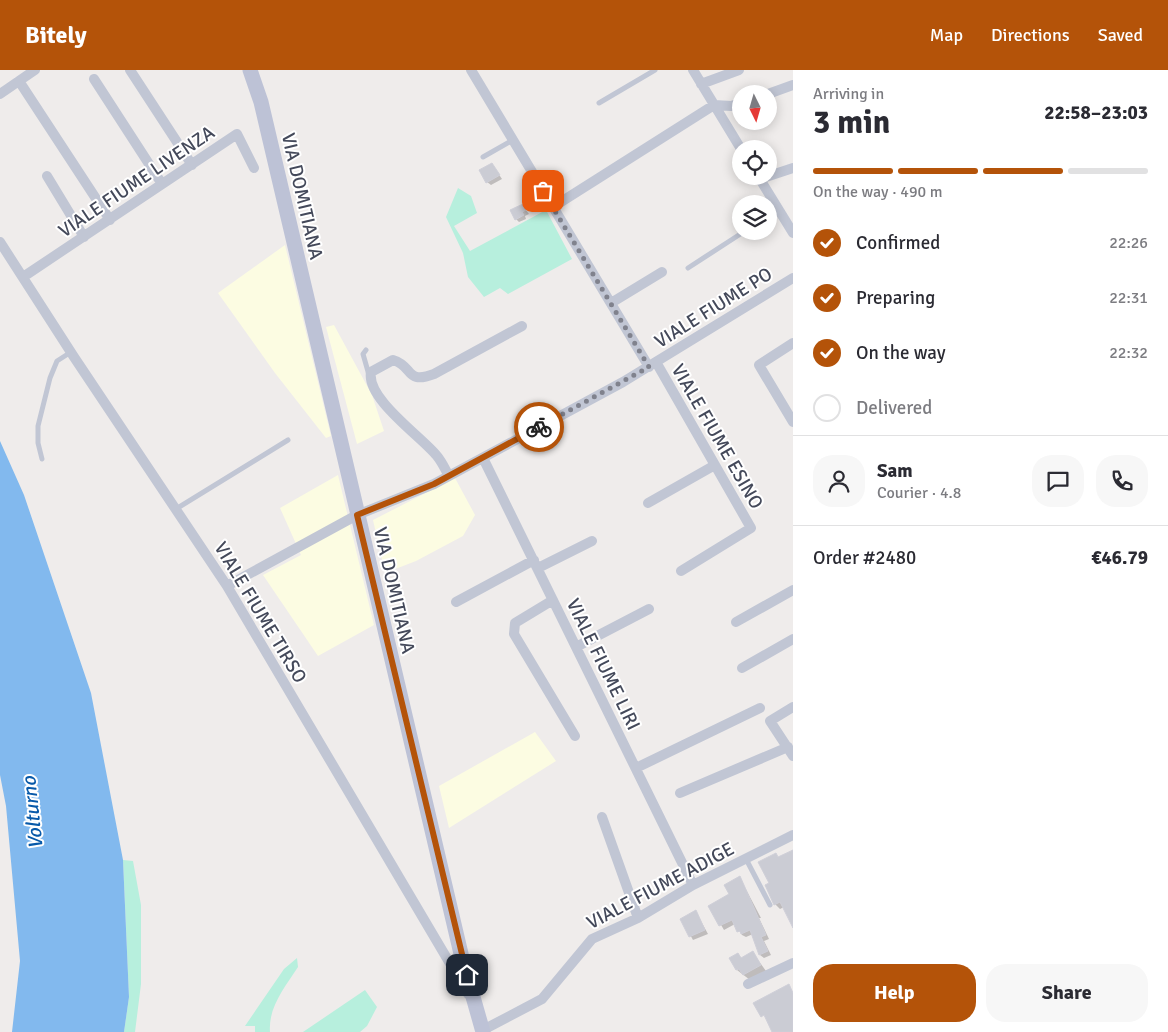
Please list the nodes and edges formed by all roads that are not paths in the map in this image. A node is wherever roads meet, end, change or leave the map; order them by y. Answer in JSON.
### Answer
{"nodes":[{"id":1,"x":35,"y":70,"type":"edge"},
{"id":2,"x":130,"y":70,"type":"edge"},
{"id":3,"x":250,"y":70,"type":"edge"},
{"id":4,"x":471,"y":70,"type":"edge"},
{"id":5,"x":656,"y":70,"type":"edge"},
{"id":6,"x":693,"y":70,"type":"edge"},
{"id":7,"x":739,"y":70,"type":"edge"},
{"id":8,"x":94,"y":79,"type":"dead end"},
{"id":9,"x":19,"y":81,"type":"junction"},
{"id":10,"x":701,"y":84,"type":"junction"},
{"id":11,"x":793,"y":85,"type":"edge"},
{"id":12,"x":778,"y":90,"type":"edge"},
{"id":13,"x":0,"y":94,"type":"edge"},
{"id":14,"x":599,"y":102,"type":"dead end"},
{"id":15,"x":714,"y":105,"type":"junction"},
{"id":16,"x":732,"y":106,"type":"edge"},
{"id":17,"x":513,"y":140,"type":"junction"},
{"id":18,"x":735,"y":140,"type":"edge"},
{"id":19,"x":483,"y":157,"type":"dead end"},
{"id":20,"x":192,"y":164,"type":"junction"},
{"id":21,"x":254,"y":168,"type":"dead end"},
{"id":22,"x":793,"y":168,"type":"edge"},
{"id":23,"x":777,"y":173,"type":"edge"},
{"id":24,"x":47,"y":176,"type":"dead end"},
{"id":25,"x":162,"y":184,"type":"junction"},
{"id":26,"x":763,"y":185,"type":"edge"},
{"id":27,"x":553,"y":208,"type":"junction"},
{"id":28,"x":778,"y":209,"type":"joint"},
{"id":29,"x":110,"y":220,"type":"junction"},
{"id":30,"x":793,"y":233,"type":"edge"},
{"id":31,"x":84,"y":236,"type":"junction"},
{"id":32,"x":732,"y":239,"type":"edge"},
{"id":33,"x":0,"y":242,"type":"edge"},
{"id":34,"x":688,"y":268,"type":"dead end"},
{"id":35,"x":662,"y":272,"type":"dead end"},
{"id":36,"x":23,"y":277,"type":"junction"},
{"id":37,"x":793,"y":278,"type":"edge"},
{"id":38,"x":611,"y":303,"type":"junction"},
{"id":39,"x":522,"y":326,"type":"dead end"},
{"id":40,"x":793,"y":343,"type":"edge"},
{"id":41,"x":366,"y":350,"type":"dead end"},
{"id":42,"x":71,"y":352,"type":"junction"},
{"id":43,"x":652,"y":364,"type":"junction"},
{"id":44,"x":370,"y":378,"type":"junction"},
{"id":45,"x":793,"y":422,"type":"edge"},
{"id":46,"x":288,"y":440,"type":"dead end"},
{"id":47,"x":483,"y":458,"type":"junction"},
{"id":48,"x":42,"y":459,"type":"dead end"},
{"id":49,"x":715,"y":465,"type":"junction"},
{"id":50,"x":449,"y":476,"type":"junction"},
{"id":51,"x":648,"y":503,"type":"dead end"},
{"id":52,"x":176,"y":509,"type":"junction"},
{"id":53,"x":357,"y":515,"type":"junction"},
{"id":54,"x":592,"y":541,"type":"dead end"},
{"id":55,"x":536,"y":564,"type":"junction"},
{"id":56,"x":681,"y":571,"type":"dead end"},
{"id":57,"x":227,"y":586,"type":"junction"},
{"id":58,"x":793,"y":590,"type":"edge"},
{"id":59,"x":553,"y":600,"type":"junction"},
{"id":60,"x":456,"y":602,"type":"dead end"},
{"id":61,"x":649,"y":609,"type":"dead end"},
{"id":62,"x":736,"y":622,"type":"dead end"},
{"id":63,"x":793,"y":639,"type":"edge"},
{"id":64,"x":576,"y":647,"type":"junction"},
{"id":65,"x":742,"y":668,"type":"dead end"},
{"id":66,"x":793,"y":707,"type":"edge"},
{"id":67,"x":760,"y":708,"type":"dead end"},
{"id":68,"x":575,"y":736,"type":"dead end"},
{"id":69,"x":790,"y":751,"type":"edge"},
{"id":70,"x":636,"y":768,"type":"junction"},
{"id":71,"x":680,"y":793,"type":"dead end"},
{"id":72,"x":602,"y":817,"type":"dead end"},
{"id":73,"x":793,"y":835,"type":"edge"},
{"id":74,"x":746,"y":859,"type":"junction"},
{"id":75,"x":693,"y":885,"type":"junction"},
{"id":76,"x":770,"y":905,"type":"dead end"},
{"id":77,"x":638,"y":918,"type":"junction"},
{"id":78,"x":793,"y":963,"type":"edge"},
{"id":79,"x":748,"y":984,"type":"dead end"},
{"id":80,"x":477,"y":1010,"type":"junction"},
{"id":81,"x":483,"y":1031,"type":"edge"}],
"edges":[{"from":1,"to":9,"type":"street"},
{"from":2,"to":20,"type":"street"},
{"from":3,"to":53,"type":"street","name":"VIA DOMITIANA"},
{"from":4,"to":17,"type":"street","name":"VIALE FIUME ESINO"},
{"from":5,"to":14,"type":"lane"},
{"from":6,"to":10,"type":"street"},
{"from":7,"to":10,"type":"street"},
{"from":8,"to":25,"type":"street"},
{"from":9,"to":13,"type":"street"},
{"from":9,"to":29,"type":"street"},
{"from":10,"to":15,"type":"street"},
{"from":11,"to":12,"type":"street"},
{"from":15,"to":16,"type":"street"},
{"from":15,"to":18,"type":"street"},
{"from":15,"to":27,"type":"street"},
{"from":17,"to":19,"type":"lane"},
{"from":17,"to":27,"type":"street","name":"VIALE FIUME ESINO"},
{"from":20,"to":21,"type":"street","name":"VIALE FIUME LIVENZA"},
{"from":20,"to":25,"type":"street","name":"VIALE FIUME LIVENZA"},
{"from":22,"to":23,"type":"street"},
{"from":24,"to":31,"type":"street"},
{"from":25,"to":29,"type":"street","name":"VIALE FIUME LIVENZA"},
{"from":26,"to":28,"type":"street"},
{"from":27,"to":38,"type":"street","name":"VIALE FIUME ESINO"},
{"from":28,"to":30,"type":"street"},
{"from":29,"to":31,"type":"street","name":"VIALE FIUME LIVENZA"},
{"from":31,"to":36,"type":"street","name":"VIALE FIUME LIVENZA"},
{"from":32,"to":34,"type":"lane"},
{"from":33,"to":36,"type":"street","name":"VIALE FIUME TIRSO"},
{"from":35,"to":38,"type":"street"},
{"from":36,"to":42,"type":"street","name":"VIALE FIUME TIRSO"},
{"from":37,"to":43,"type":"street","name":"VIALE FIUME PO"},
{"from":38,"to":43,"type":"street","name":"VIALE FIUME ESINO"},
{"from":39,"to":44,"type":"street"},
{"from":40,"to":45,"type":"street"},
{"from":41,"to":44,"type":"lane"},
{"from":42,"to":48,"type":"lane"},
{"from":42,"to":52,"type":"street","name":"VIALE FIUME TIRSO"},
{"from":43,"to":47,"type":"street","name":"VIALE FIUME PO"},
{"from":43,"to":49,"type":"street","name":"VIALE FIUME ESINO"},
{"from":44,"to":50,"type":"street"},
{"from":46,"to":52,"type":"lane"},
{"from":47,"to":50,"type":"street","name":"VIALE FIUME PO"},
{"from":47,"to":55,"type":"street","name":"VIALE FIUME LIRI"},
{"from":49,"to":51,"type":"street"},
{"from":49,"to":56,"type":"street","name":"VIALE FIUME ESINO"},
{"from":50,"to":53,"type":"street","name":"VIALE FIUME PO"},
{"from":52,"to":57,"type":"street","name":"VIALE FIUME TIRSO"},
{"from":53,"to":57,"type":"street","name":"VIALE FIUME PO"},
{"from":53,"to":80,"type":"street","name":"VIA DOMITIANA"},
{"from":54,"to":55,"type":"street"},
{"from":55,"to":59,"type":"street","name":"VIALE FIUME LIRI"},
{"from":55,"to":60,"type":"street"},
{"from":57,"to":80,"type":"street","name":"VIALE FIUME TIRSO"},
{"from":58,"to":62,"type":"street"},
{"from":59,"to":64,"type":"street","name":"VIALE FIUME LIRI"},
{"from":59,"to":68,"type":"street"},
{"from":61,"to":64,"type":"street"},
{"from":63,"to":65,"type":"street"},
{"from":64,"to":70,"type":"street","name":"VIALE FIUME LIRI"},
{"from":66,"to":69,"type":"street"},
{"from":67,"to":70,"type":"street"},
{"from":69,"to":71,"type":"street"},
{"from":70,"to":75,"type":"street","name":"VIALE FIUME LIRI"},
{"from":72,"to":77,"type":"street"},
{"from":73,"to":74,"type":"street","name":"VIALE FIUME ADIGE"},
{"from":74,"to":75,"type":"street","name":"VIALE FIUME ADIGE"},
{"from":74,"to":76,"type":"lane"},
{"from":75,"to":77,"type":"street","name":"VIALE FIUME ADIGE"},
{"from":77,"to":81,"type":"street","name":"VIALE FIUME ADIGE"},
{"from":78,"to":79,"type":"street"},
{"from":80,"to":81,"type":"street","name":"VIA DOMITIANA"}]}
